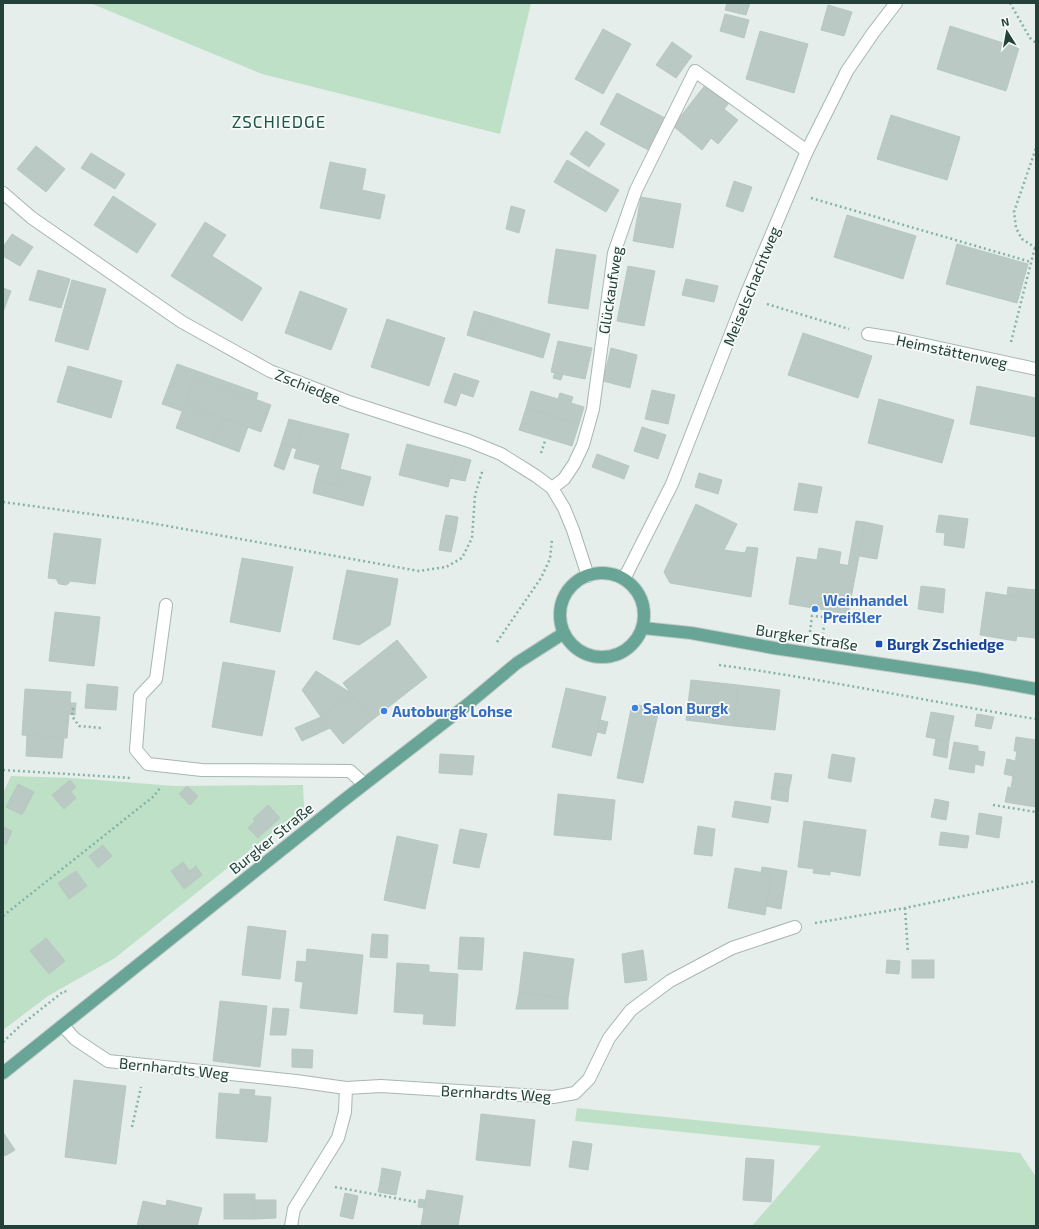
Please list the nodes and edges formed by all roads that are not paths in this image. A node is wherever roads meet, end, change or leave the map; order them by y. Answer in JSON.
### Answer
{"nodes":[{"id":1,"x":896,"y":3,"type":"edge"},
{"id":2,"x":807,"y":151,"type":"junction"},
{"id":3,"x":3,"y":193,"type":"edge"},
{"id":4,"x":868,"y":334,"type":"road end"},
{"id":5,"x":1036,"y":368,"type":"edge"},
{"id":6,"x":552,"y":488,"type":"junction"},
{"id":7,"x":588,"y":576,"type":"junction"},
{"id":8,"x":624,"y":579,"type":"junction"},
{"id":9,"x":166,"y":605,"type":"dead end"},
{"id":10,"x":643,"y":628,"type":"junction"},
{"id":11,"x":564,"y":633,"type":"junction"},
{"id":12,"x":1036,"y":689,"type":"edge"},
{"id":13,"x":364,"y":784,"type":"junction"},
{"id":14,"x":795,"y":927,"type":"road end"},
{"id":15,"x":63,"y":1026,"type":"junction"},
{"id":16,"x":3,"y":1073,"type":"edge"},
{"id":17,"x":346,"y":1088,"type":"junction"},
{"id":18,"x":291,"y":1226,"type":"edge"}],
"edges":[{"from":1,"to":2,"type":"street","name":"Meiselschachtweg"},
{"from":2,"to":6,"type":"street","name":"Glückaufweg"},
{"from":2,"to":8,"type":"street","name":"Meiselschachtweg"},
{"from":3,"to":6,"type":"street","name":"Zschiedge"},
{"from":4,"to":5,"type":"street","name":"Heimstättenweg"},
{"from":6,"to":7,"type":"street","name":"Zschiedge"},
{"from":7,"to":8,"type":"main road"},
{"from":7,"to":11,"type":"main road"},
{"from":8,"to":10,"type":"main road"},
{"from":9,"to":13,"type":"street"},
{"from":10,"to":11,"type":"main road"},
{"from":10,"to":12,"type":"main road","name":"Burgker Straße"},
{"from":11,"to":13,"type":"main road","name":"Burgker Straße"},
{"from":13,"to":15,"type":"main road","name":"Burgker Straße"},
{"from":14,"to":17,"type":"street","name":"Bernhardts Weg"},
{"from":15,"to":16,"type":"main road","name":"Burgker Straße"},
{"from":15,"to":17,"type":"street","name":"Bernhardts Weg"},
{"from":17,"to":18,"type":"street"}]}
